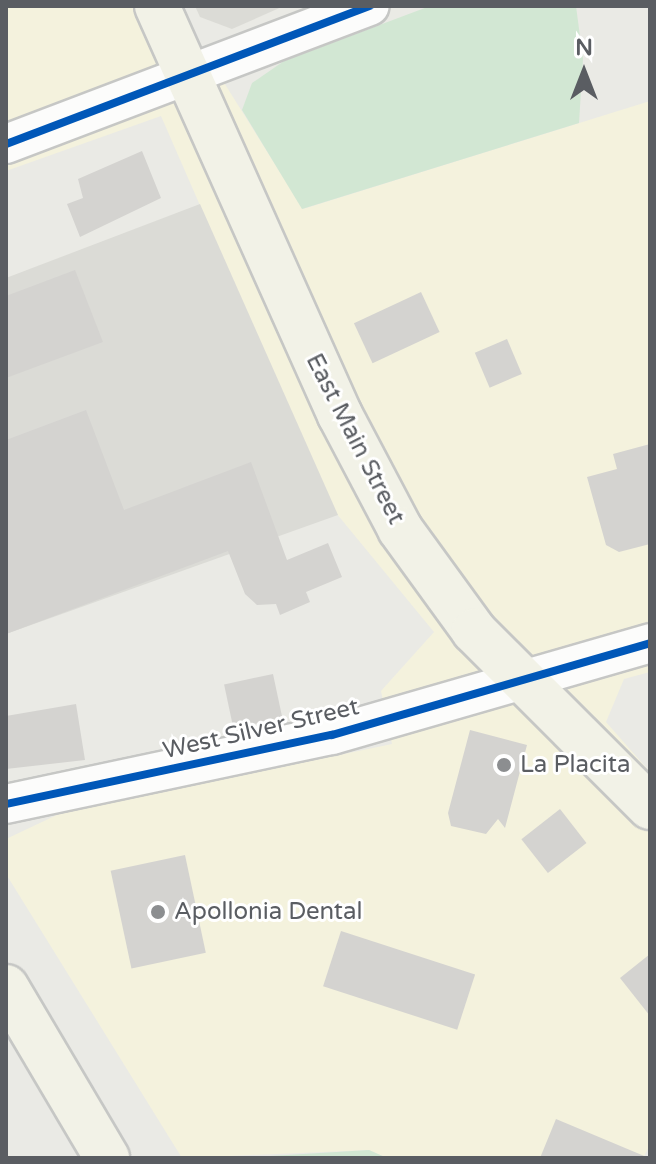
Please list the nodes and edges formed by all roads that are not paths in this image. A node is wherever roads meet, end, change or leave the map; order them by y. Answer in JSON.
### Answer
{"nodes":[{"id":1,"x":157,"y":6,"type":"edge"},
{"id":2,"x":370,"y":6,"type":"edge"},
{"id":3,"x":189,"y":80,"type":"junction"},
{"id":4,"x":6,"y":144,"type":"edge"},
{"id":5,"x":650,"y":643,"type":"edge"},
{"id":6,"x":522,"y":683,"type":"junction"},
{"id":7,"x":6,"y":804,"type":"edge"},
{"id":8,"x":650,"y":807,"type":"edge"},
{"id":9,"x":6,"y":987,"type":"edge"},
{"id":10,"x":107,"y":1158,"type":"edge"}],
"edges":[{"from":1,"to":3,"type":"main road","name":"East Main Street"},
{"from":2,"to":3,"type":"street"},
{"from":3,"to":4,"type":"street"},
{"from":3,"to":6,"type":"main road","name":"East Main Street"},
{"from":5,"to":6,"type":"street","name":"West Silver Street"},
{"from":6,"to":7,"type":"street","name":"West Silver Street"},
{"from":6,"to":8,"type":"main road","name":"East Main Street"},
{"from":9,"to":10,"type":"main road"}]}
